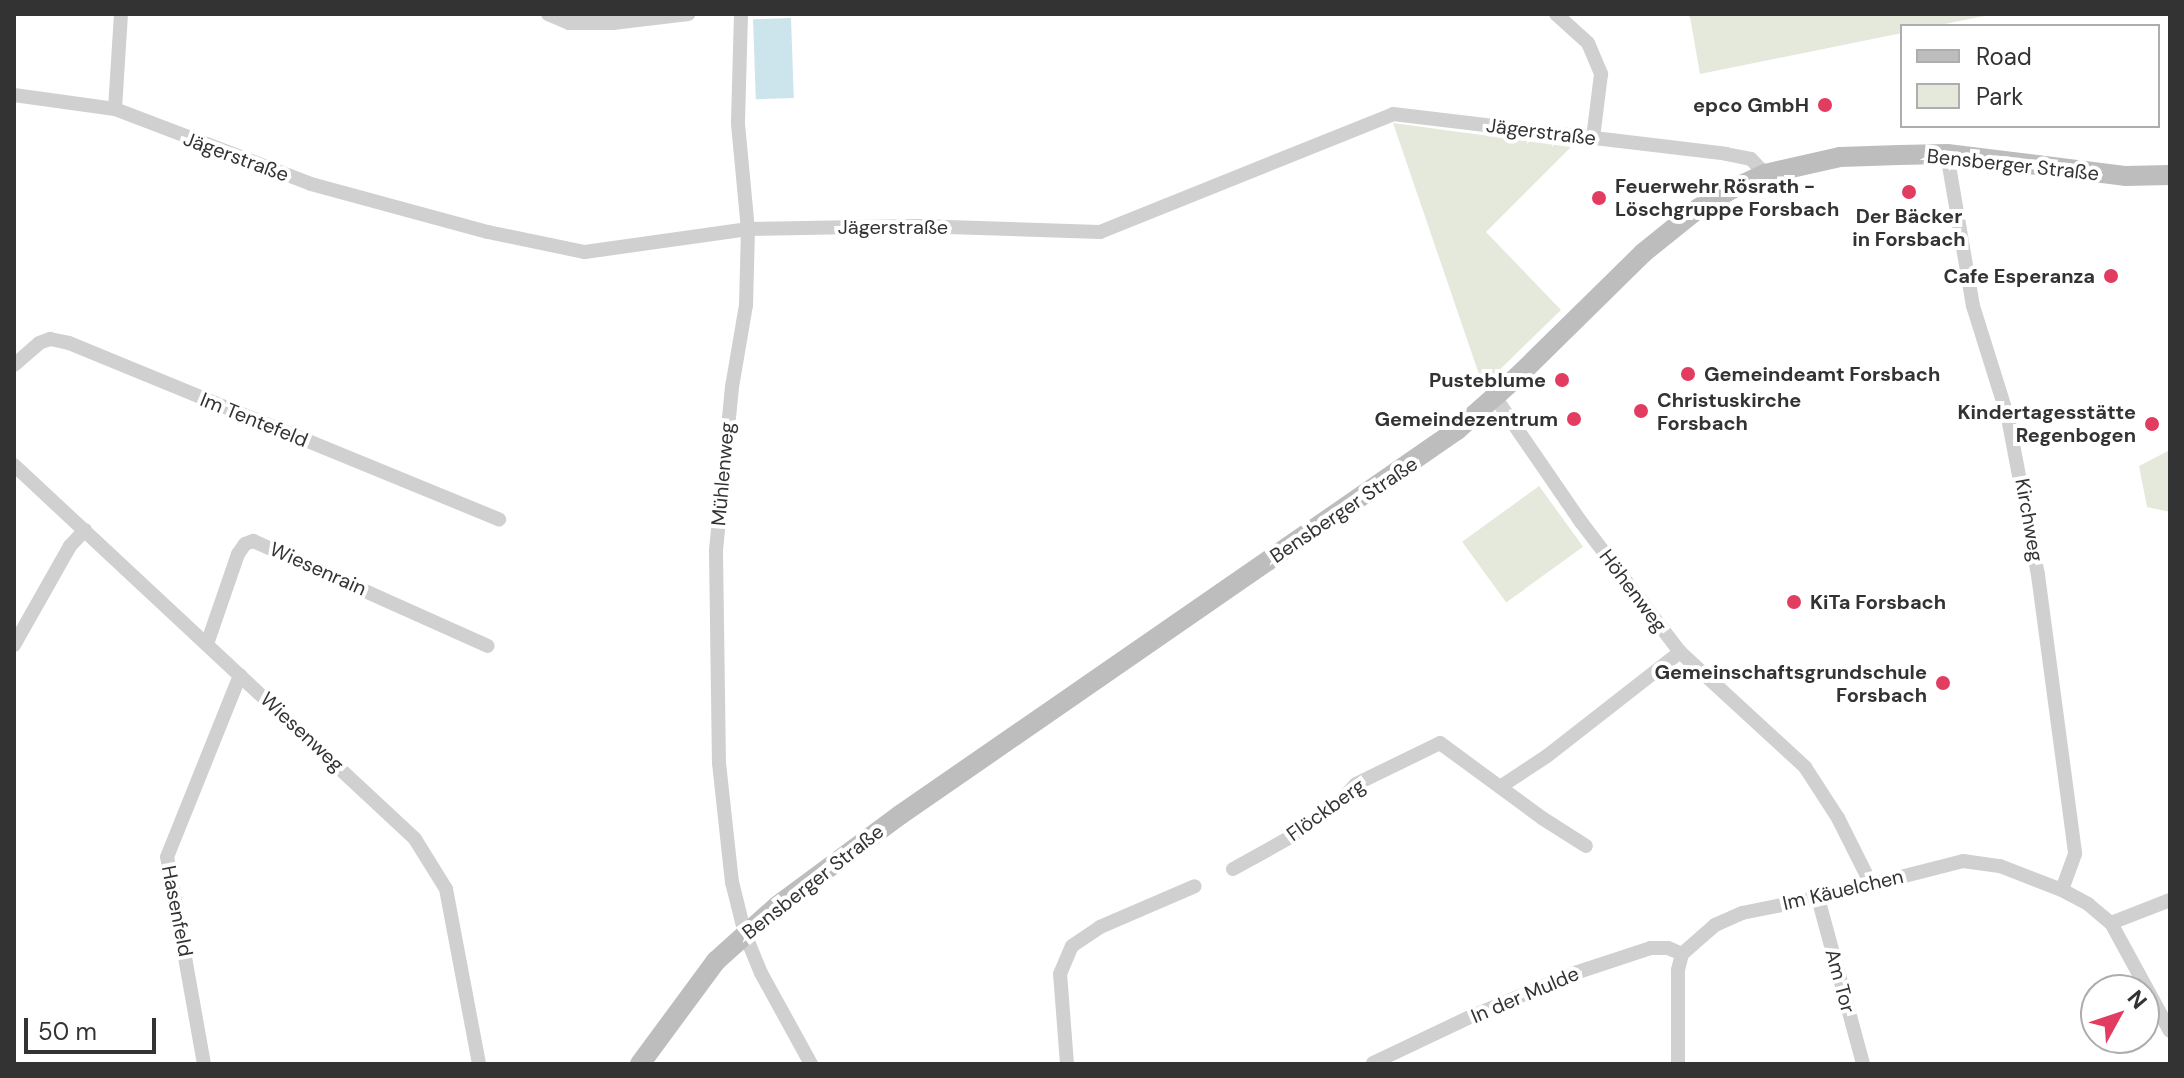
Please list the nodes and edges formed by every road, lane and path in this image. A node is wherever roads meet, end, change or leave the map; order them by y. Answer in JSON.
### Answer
{"nodes":[{"id":1,"x":121,"y":14,"type":"edge"},
{"id":2,"x":548,"y":14,"type":"edge"},
{"id":3,"x":688,"y":14,"type":"edge"},
{"id":4,"x":741,"y":14,"type":"edge"},
{"id":5,"x":1556,"y":14,"type":"edge"},
{"id":6,"x":14,"y":95,"type":"edge"},
{"id":7,"x":115,"y":109,"type":"junction"},
{"id":8,"x":1593,"y":138,"type":"junction"},
{"id":9,"x":1947,"y":154,"type":"junction"},
{"id":10,"x":1765,"y":174,"type":"junction"},
{"id":11,"x":2170,"y":175,"type":"edge"},
{"id":12,"x":748,"y":229,"type":"junction"},
{"id":13,"x":14,"y":365,"type":"edge"},
{"id":14,"x":1495,"y":397,"type":"junction"},
{"id":15,"x":14,"y":465,"type":"edge"},
{"id":16,"x":499,"y":519,"type":"dead end"},
{"id":17,"x":85,"y":530,"type":"junction"},
{"id":18,"x":207,"y":644,"type":"junction"},
{"id":19,"x":14,"y":645,"type":"edge"},
{"id":20,"x":488,"y":646,"type":"dead end"},
{"id":21,"x":1680,"y":652,"type":"junction"},
{"id":22,"x":240,"y":675,"type":"junction"},
{"id":23,"x":1500,"y":787,"type":"junction"},
{"id":24,"x":1586,"y":846,"type":"dead end"},
{"id":25,"x":1233,"y":869,"type":"dead end"},
{"id":26,"x":1871,"y":884,"type":"junction"},
{"id":27,"x":1195,"y":886,"type":"dead end"},
{"id":28,"x":2062,"y":890,"type":"junction"},
{"id":29,"x":1818,"y":898,"type":"junction"},
{"id":30,"x":2170,"y":900,"type":"edge"},
{"id":31,"x":2111,"y":923,"type":"junction"},
{"id":32,"x":745,"y":934,"type":"junction"},
{"id":33,"x":1682,"y":954,"type":"junction"},
{"id":34,"x":2170,"y":1031,"type":"edge"},
{"id":35,"x":1373,"y":1063,"type":"edge"},
{"id":36,"x":204,"y":1064,"type":"edge"},
{"id":37,"x":479,"y":1064,"type":"edge"},
{"id":38,"x":640,"y":1064,"type":"edge"},
{"id":39,"x":811,"y":1064,"type":"edge"},
{"id":40,"x":1067,"y":1064,"type":"edge"},
{"id":41,"x":1678,"y":1064,"type":"edge"},
{"id":42,"x":1863,"y":1064,"type":"edge"}],
"edges":[{"from":1,"to":7,"type":"street"},
{"from":2,"to":3,"type":"street"},
{"from":4,"to":12,"type":"street","name":"Mühlenweg"},
{"from":5,"to":8,"type":"street"},
{"from":6,"to":7,"type":"street","name":"Jägerstraße"},
{"from":7,"to":12,"type":"street","name":"Jägerstraße"},
{"from":8,"to":10,"type":"street","name":"Jägerstraße"},
{"from":8,"to":12,"type":"street","name":"Jägerstraße"},
{"from":9,"to":10,"type":"main road","name":"Bensberger Straße"},
{"from":9,"to":11,"type":"main road","name":"Bensberger Straße"},
{"from":9,"to":28,"type":"street","name":"Kirchweg"},
{"from":10,"to":14,"type":"main road","name":"Bensberger Straße"},
{"from":12,"to":32,"type":"street","name":"Mühlenweg"},
{"from":13,"to":16,"type":"street","name":"Im Tentefeld"},
{"from":14,"to":21,"type":"street","name":"Höhenweg"},
{"from":14,"to":32,"type":"main road","name":"Bensberger Straße"},
{"from":15,"to":17,"type":"street","name":"Wiesenweg"},
{"from":17,"to":18,"type":"street","name":"Wiesenweg"},
{"from":17,"to":19,"type":"street"},
{"from":18,"to":20,"type":"street","name":"Wiesenrain"},
{"from":18,"to":22,"type":"street","name":"Wiesenweg"},
{"from":21,"to":23,"type":"street"},
{"from":21,"to":26,"type":"street","name":"Höhenweg"},
{"from":22,"to":36,"type":"street","name":"Hasenfeld"},
{"from":22,"to":37,"type":"street","name":"Wiesenweg"},
{"from":23,"to":24,"type":"street","name":"Flöckberg"},
{"from":23,"to":25,"type":"street","name":"Flöckberg"},
{"from":26,"to":28,"type":"street","name":"Im Käuelchen"},
{"from":26,"to":29,"type":"street","name":"Im Käuelchen"},
{"from":27,"to":40,"type":"street"},
{"from":28,"to":31,"type":"street","name":"Im Käuelchen"},
{"from":29,"to":33,"type":"street","name":"Im Käuelchen"},
{"from":29,"to":42,"type":"street","name":"Am Tor"},
{"from":30,"to":31,"type":"street"},
{"from":31,"to":34,"type":"street"},
{"from":32,"to":38,"type":"main road","name":"Bensberger Straße"},
{"from":32,"to":39,"type":"street","name":"Mühlenweg"},
{"from":33,"to":35,"type":"street","name":"In der Mulde"},
{"from":33,"to":41,"type":"street"}]}
